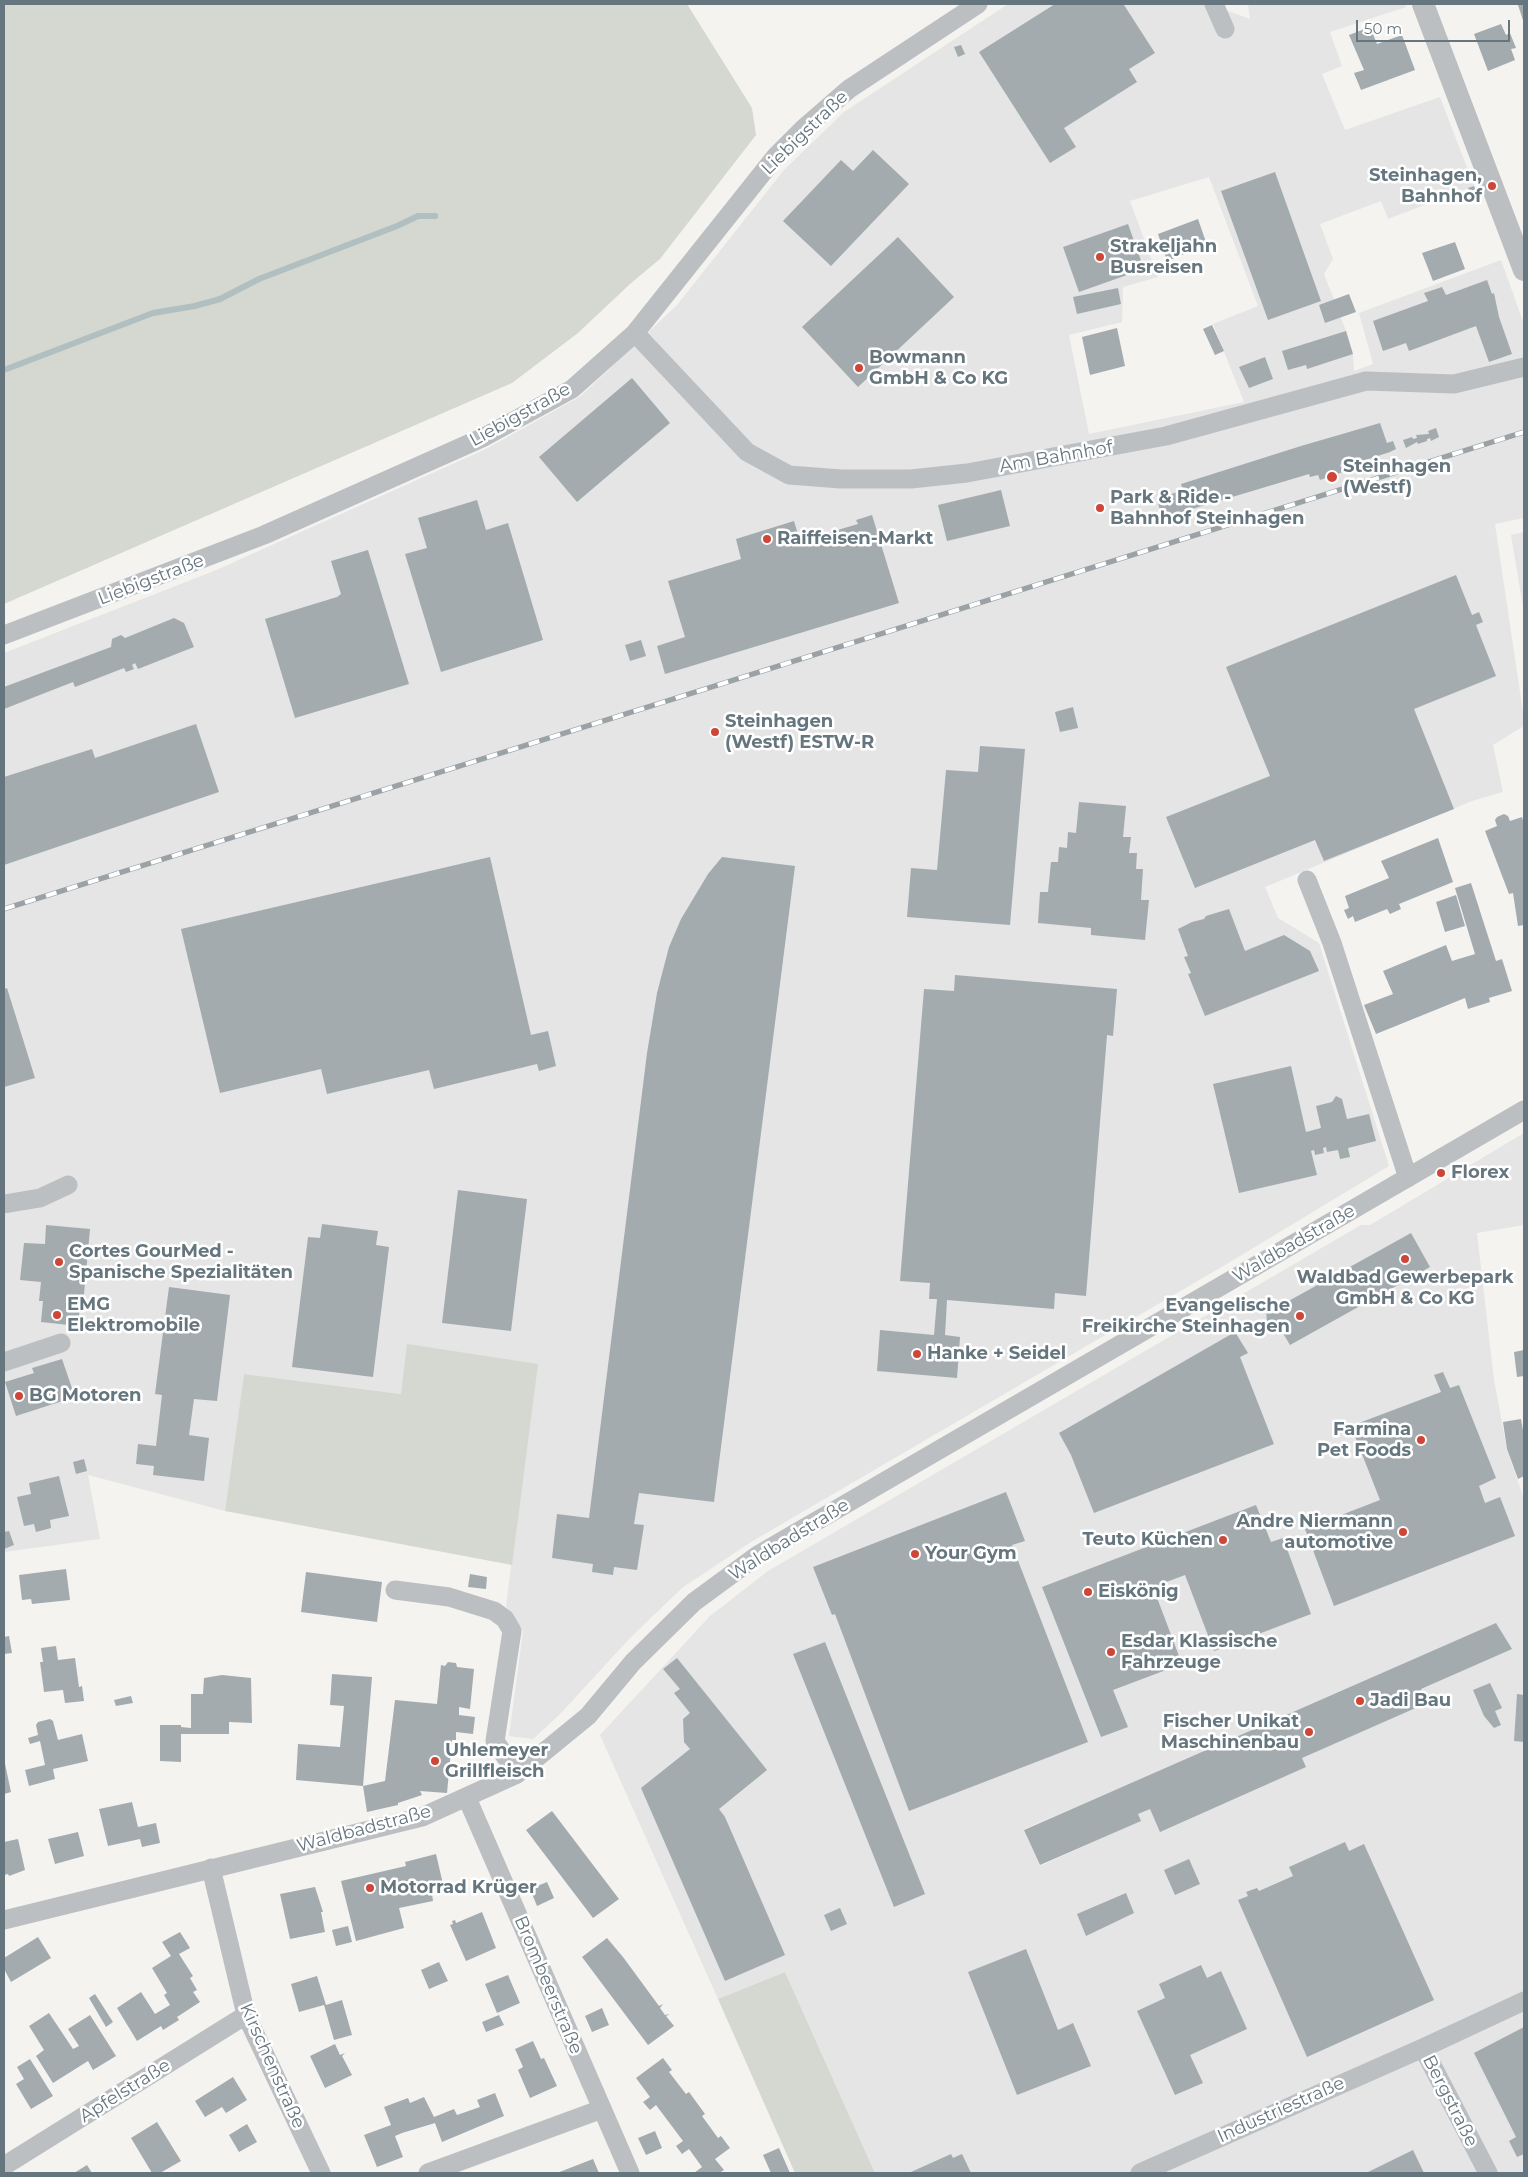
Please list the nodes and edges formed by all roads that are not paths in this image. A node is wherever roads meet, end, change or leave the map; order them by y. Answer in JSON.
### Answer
{"nodes":[{"id":1,"x":978,"y":4,"type":"edge"},
{"id":2,"x":1214,"y":4,"type":"edge"},
{"id":3,"x":1423,"y":4,"type":"edge"},
{"id":4,"x":1225,"y":29,"type":"dead end"},
{"id":5,"x":1524,"y":270,"type":"edge"},
{"id":6,"x":635,"y":333,"type":"junction"},
{"id":7,"x":1524,"y":367,"type":"edge"},
{"id":8,"x":4,"y":636,"type":"edge"},
{"id":9,"x":1307,"y":880,"type":"dead end"},
{"id":10,"x":1524,"y":1110,"type":"edge"},
{"id":11,"x":1408,"y":1178,"type":"junction"},
{"id":12,"x":68,"y":1185,"type":"dead end"},
{"id":13,"x":4,"y":1204,"type":"edge"},
{"id":14,"x":61,"y":1344,"type":"dead end"},
{"id":15,"x":4,"y":1362,"type":"edge"},
{"id":16,"x":395,"y":1590,"type":"dead end"},
{"id":17,"x":518,"y":1774,"type":"junction"},
{"id":18,"x":467,"y":1798,"type":"junction"},
{"id":19,"x":211,"y":1868,"type":"junction"},
{"id":20,"x":4,"y":1920,"type":"edge"},
{"id":21,"x":1524,"y":2001,"type":"edge"},
{"id":22,"x":246,"y":2015,"type":"junction"},
{"id":23,"x":1423,"y":2048,"type":"junction"},
{"id":24,"x":602,"y":2109,"type":"junction"},
{"id":25,"x":4,"y":2166,"type":"edge"},
{"id":26,"x":321,"y":2173,"type":"edge"},
{"id":27,"x":428,"y":2173,"type":"edge"},
{"id":28,"x":630,"y":2173,"type":"edge"},
{"id":29,"x":1140,"y":2173,"type":"edge"},
{"id":30,"x":1488,"y":2173,"type":"edge"}],
"edges":[{"from":1,"to":6,"type":"street","name":"Liebigstraße"},
{"from":2,"to":4,"type":"street"},
{"from":3,"to":5,"type":"street"},
{"from":6,"to":7,"type":"street","name":"Am Bahnhof"},
{"from":6,"to":8,"type":"street","name":"Liebigstraße"},
{"from":9,"to":11,"type":"street"},
{"from":10,"to":11,"type":"street","name":"Waldbadstraße"},
{"from":11,"to":17,"type":"street","name":"Waldbadstraße"},
{"from":12,"to":13,"type":"street"},
{"from":14,"to":15,"type":"street"},
{"from":16,"to":17,"type":"street"},
{"from":17,"to":18,"type":"street","name":"Waldbadstraße"},
{"from":18,"to":19,"type":"street","name":"Waldbadstraße"},
{"from":18,"to":24,"type":"street","name":"Brombeerstraße"},
{"from":19,"to":20,"type":"street","name":"Waldbadstraße"},
{"from":19,"to":22,"type":"street","name":"Kirschenstraße"},
{"from":21,"to":23,"type":"street","name":"Bergstraße"},
{"from":22,"to":25,"type":"street","name":"Apfelstraße"},
{"from":22,"to":26,"type":"street","name":"Kirschenstraße"},
{"from":23,"to":29,"type":"street","name":"Industriestraße"},
{"from":23,"to":30,"type":"street","name":"Bergstraße"},
{"from":24,"to":27,"type":"street"},
{"from":24,"to":28,"type":"street","name":"Brombeerstraße"}]}
